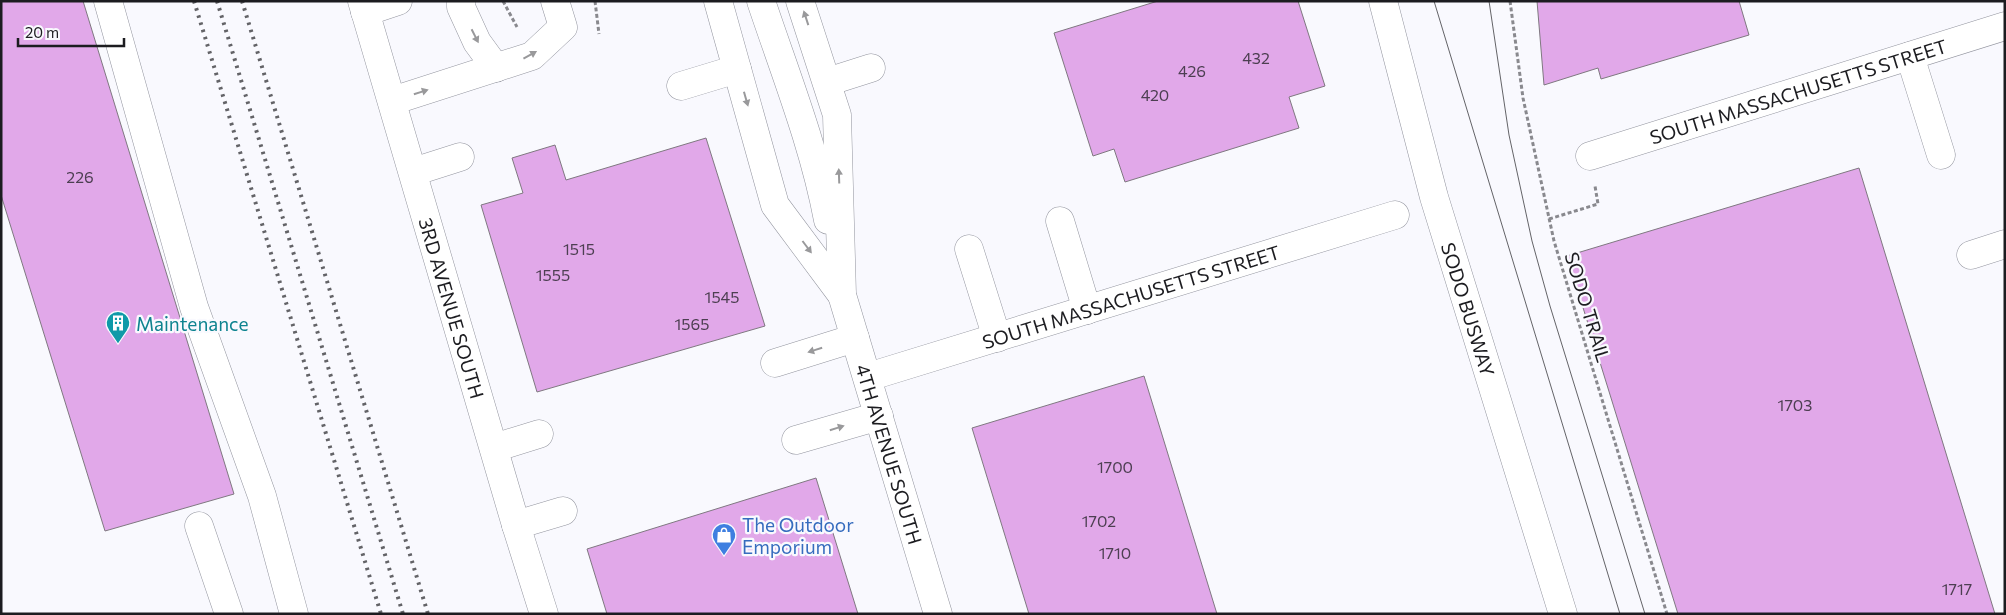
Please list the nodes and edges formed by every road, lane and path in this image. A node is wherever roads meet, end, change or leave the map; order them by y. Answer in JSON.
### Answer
{"nodes":[{"id":1,"x":108,"y":1,"type":"edge"},
{"id":2,"x":398,"y":1,"type":"edge"},
{"id":3,"x":461,"y":1,"type":"edge"},
{"id":4,"x":503,"y":1,"type":"edge"},
{"id":5,"x":555,"y":1,"type":"edge"},
{"id":6,"x":595,"y":1,"type":"edge"},
{"id":7,"x":762,"y":1,"type":"edge"},
{"id":8,"x":800,"y":1,"type":"edge"},
{"id":9,"x":1383,"y":1,"type":"edge"},
{"id":10,"x":1510,"y":1,"type":"edge"},
{"id":11,"x":364,"y":6,"type":"edge"},
{"id":12,"x":718,"y":7,"type":"edge"},
{"id":13,"x":2005,"y":26,"type":"edge"},
{"id":14,"x":520,"y":32,"type":"dead end"},
{"id":15,"x":599,"y":34,"type":"dead end"},
{"id":16,"x":1910,"y":56,"type":"junction"},
{"id":17,"x":496,"y":68,"type":"junction"},
{"id":18,"x":871,"y":68,"type":"dead end"},
{"id":19,"x":737,"y":69,"type":"junction"},
{"id":20,"x":827,"y":82,"type":"junction"},
{"id":21,"x":681,"y":86,"type":"dead end"},
{"id":22,"x":392,"y":101,"type":"junction"},
{"id":23,"x":1940,"y":155,"type":"dead end"},
{"id":24,"x":1590,"y":156,"type":"joint"},
{"id":25,"x":460,"y":157,"type":"dead end"},
{"id":26,"x":412,"y":172,"type":"junction"},
{"id":27,"x":1395,"y":215,"type":"dead end"},
{"id":28,"x":1549,"y":219,"type":"junction"},
{"id":29,"x":1060,"y":221,"type":"dead end"},
{"id":30,"x":2005,"y":244,"type":"edge"},
{"id":31,"x":969,"y":249,"type":"dead end"},
{"id":32,"x":1971,"y":255,"type":"dead end"},
{"id":33,"x":842,"y":295,"type":"junction"},
{"id":34,"x":1088,"y":310,"type":"junction"},
{"id":35,"x":855,"y":338,"type":"junction"},
{"id":36,"x":997,"y":338,"type":"junction"},
{"id":37,"x":775,"y":363,"type":"dead end"},
{"id":38,"x":868,"y":376,"type":"junction"},
{"id":39,"x":879,"y":416,"type":"junction"},
{"id":40,"x":540,"y":434,"type":"dead end"},
{"id":41,"x":796,"y":440,"type":"dead end"},
{"id":42,"x":494,"y":448,"type":"junction"},
{"id":43,"x":563,"y":511,"type":"dead end"},
{"id":44,"x":516,"y":525,"type":"junction"},
{"id":45,"x":200,"y":526,"type":"dead end"},
{"id":46,"x":229,"y":614,"type":"edge"},
{"id":47,"x":294,"y":614,"type":"edge"},
{"id":48,"x":544,"y":614,"type":"edge"},
{"id":49,"x":938,"y":614,"type":"edge"},
{"id":50,"x":1563,"y":614,"type":"edge"},
{"id":51,"x":1667,"y":614,"type":"edge"}],
"edges":[{"from":1,"to":47,"type":"street"},
{"from":2,"to":11,"type":"street"},
{"from":3,"to":17,"type":"street","one_way":true},
{"from":4,"to":14,"type":"path"},
{"from":17,"to":5,"type":"street","one_way":true},
{"from":6,"to":15,"type":"path"},
{"from":7,"to":33,"type":"street"},
{"from":20,"to":8,"type":"street","name":"4TH AVENUE SOUTH","one_way":true},
{"from":9,"to":50,"type":"street","name":"SODO BUSWAY"},
{"from":10,"to":28,"type":"path","name":"SODO TRAIL"},
{"from":11,"to":22,"type":"street","name":"3RD AVENUE SOUTH"},
{"from":12,"to":19,"type":"street","name":"4TH AVENUE SOUTH"},
{"from":13,"to":16,"type":"street","name":"SOUTH MASSACHUSETTS STREET"},
{"from":16,"to":23,"type":"street"},
{"from":16,"to":24,"type":"street","name":"SOUTH MASSACHUSETTS STREET"},
{"from":22,"to":17,"type":"street","one_way":true},
{"from":18,"to":20,"type":"street"},
{"from":19,"to":21,"type":"street"},
{"from":19,"to":33,"type":"street","name":"4TH AVENUE SOUTH","one_way":true},
{"from":33,"to":20,"type":"street","name":"4TH AVENUE SOUTH","one_way":true},
{"from":22,"to":26,"type":"street","name":"3RD AVENUE SOUTH"},
{"from":24,"to":28,"type":"path"},
{"from":25,"to":26,"type":"street"},
{"from":26,"to":42,"type":"street","name":"3RD AVENUE SOUTH"},
{"from":27,"to":34,"type":"street","name":"SOUTH MASSACHUSETTS STREET"},
{"from":28,"to":51,"type":"path","name":"SODO TRAIL"},
{"from":29,"to":34,"type":"street"},
{"from":30,"to":32,"type":"street"},
{"from":31,"to":36,"type":"street"},
{"from":33,"to":35,"type":"street","name":"4TH AVENUE SOUTH"},
{"from":34,"to":36,"type":"street","name":"SOUTH MASSACHUSETTS STREET"},
{"from":35,"to":37,"type":"street","one_way":true},
{"from":35,"to":38,"type":"street","name":"4TH AVENUE SOUTH"},
{"from":36,"to":38,"type":"street","name":"SOUTH MASSACHUSETTS STREET"},
{"from":38,"to":39,"type":"street","name":"4TH AVENUE SOUTH"},
{"from":41,"to":39,"type":"street","one_way":true},
{"from":39,"to":49,"type":"street","name":"4TH AVENUE SOUTH"},
{"from":40,"to":42,"type":"street"},
{"from":42,"to":44,"type":"street","name":"3RD AVENUE SOUTH"},
{"from":43,"to":44,"type":"street"},
{"from":44,"to":48,"type":"street","name":"3RD AVENUE SOUTH"},
{"from":45,"to":46,"type":"street"}]}
